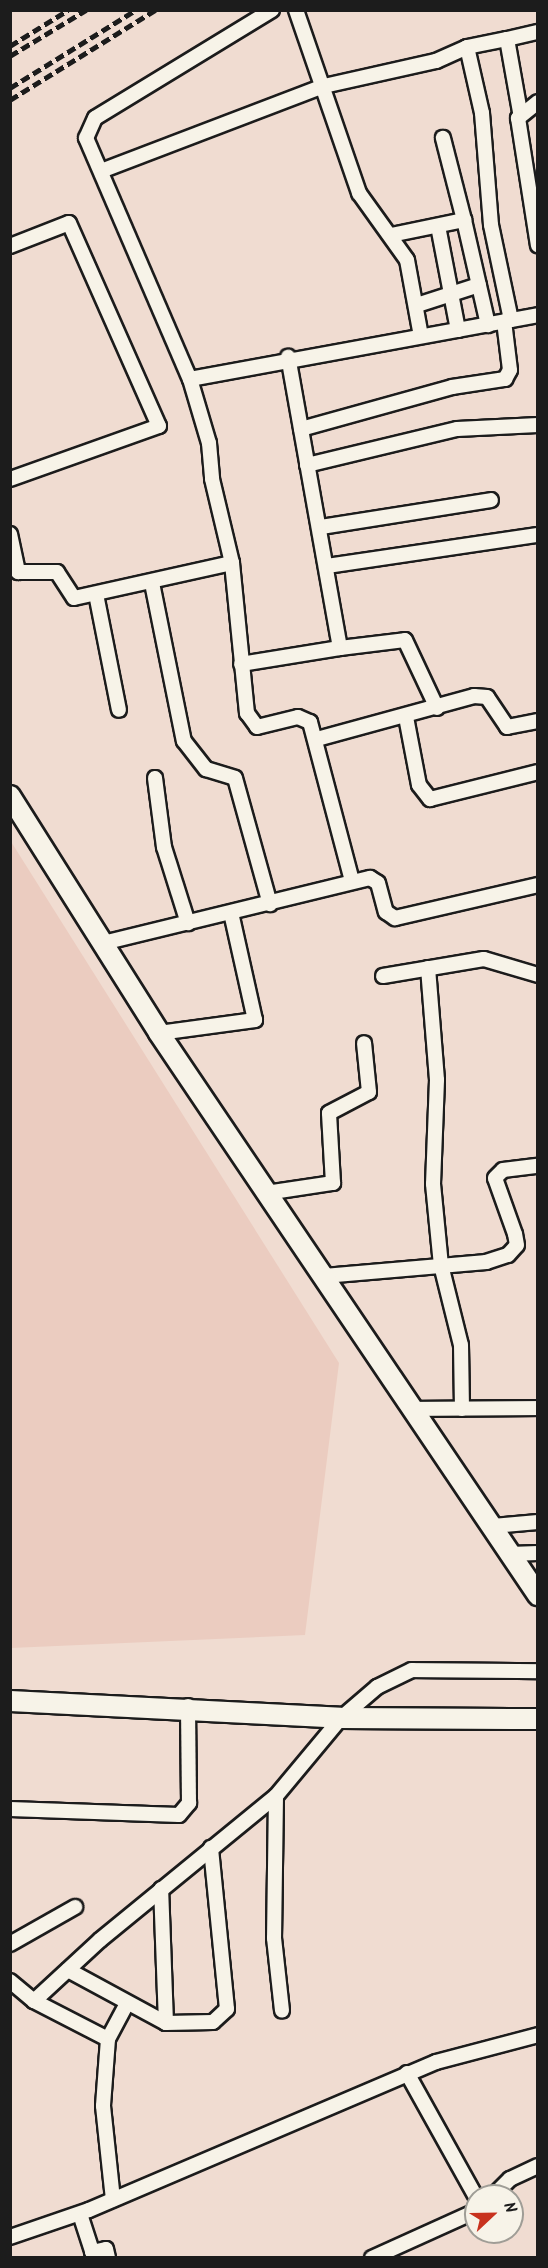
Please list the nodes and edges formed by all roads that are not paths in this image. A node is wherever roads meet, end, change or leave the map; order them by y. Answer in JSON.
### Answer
{"nodes":[{"id":1,"x":272,"y":10,"type":"edge"},
{"id":2,"x":296,"y":10,"type":"edge"},
{"id":3,"x":537,"y":32,"type":"edge"},
{"id":4,"x":507,"y":39,"type":"junction"},
{"id":5,"x":467,"y":47,"type":"junction"},
{"id":6,"x":324,"y":86,"type":"junction"},
{"id":7,"x":537,"y":102,"type":"edge"},
{"id":8,"x":520,"y":112,"type":"junction"},
{"id":9,"x":443,"y":138,"type":"dead end"},
{"id":10,"x":100,"y":171,"type":"junction"},
{"id":11,"x":464,"y":220,"type":"junction"},
{"id":12,"x":438,"y":226,"type":"junction"},
{"id":13,"x":391,"y":235,"type":"junction"},
{"id":14,"x":537,"y":245,"type":"edge"},
{"id":15,"x":10,"y":246,"type":"edge"},
{"id":16,"x":479,"y":285,"type":"junction"},
{"id":17,"x":452,"y":295,"type":"junction"},
{"id":18,"x":417,"y":305,"type":"junction"},
{"id":19,"x":537,"y":315,"type":"edge"},
{"id":20,"x":507,"y":321,"type":"junction"},
{"id":21,"x":488,"y":325,"type":"junction"},
{"id":22,"x":458,"y":330,"type":"junction"},
{"id":23,"x":421,"y":336,"type":"junction"},
{"id":24,"x":288,"y":357,"type":"junction"},
{"id":25,"x":190,"y":379,"type":"junction"},
{"id":26,"x":537,"y":425,"type":"edge"},
{"id":27,"x":301,"y":429,"type":"junction"},
{"id":28,"x":307,"y":465,"type":"junction"},
{"id":29,"x":10,"y":479,"type":"edge"},
{"id":30,"x":491,"y":500,"type":"dead end"},
{"id":31,"x":321,"y":528,"type":"junction"},
{"id":32,"x":10,"y":534,"type":"edge"},
{"id":33,"x":537,"y":535,"type":"edge"},
{"id":34,"x":232,"y":563,"type":"junction"},
{"id":35,"x":327,"y":566,"type":"junction"},
{"id":36,"x":152,"y":583,"type":"junction"},
{"id":37,"x":96,"y":594,"type":"junction"},
{"id":38,"x":340,"y":648,"type":"junction"},
{"id":39,"x":241,"y":664,"type":"junction"},
{"id":40,"x":437,"y":708,"type":"junction"},
{"id":41,"x":119,"y":710,"type":"dead end"},
{"id":42,"x":406,"y":717,"type":"junction"},
{"id":43,"x":537,"y":721,"type":"edge"},
{"id":44,"x":317,"y":739,"type":"junction"},
{"id":45,"x":537,"y":772,"type":"edge"},
{"id":46,"x":155,"y":778,"type":"dead end"},
{"id":47,"x":10,"y":796,"type":"edge"},
{"id":48,"x":351,"y":881,"type":"junction"},
{"id":49,"x":537,"y":885,"type":"edge"},
{"id":50,"x":270,"y":904,"type":"junction"},
{"id":51,"x":231,"y":913,"type":"junction"},
{"id":52,"x":188,"y":923,"type":"junction"},
{"id":53,"x":103,"y":943,"type":"junction"},
{"id":54,"x":428,"y":968,"type":"junction"},
{"id":55,"x":537,"y":975,"type":"edge"},
{"id":56,"x":384,"y":976,"type":"dead end"},
{"id":57,"x":159,"y":1033,"type":"junction"},
{"id":58,"x":364,"y":1043,"type":"dead end"},
{"id":59,"x":537,"y":1166,"type":"edge"},
{"id":60,"x":266,"y":1193,"type":"junction"},
{"id":61,"x":441,"y":1264,"type":"junction"},
{"id":62,"x":324,"y":1276,"type":"junction"},
{"id":63,"x":537,"y":1408,"type":"edge"},
{"id":64,"x":410,"y":1409,"type":"junction"},
{"id":65,"x":462,"y":1409,"type":"junction"},
{"id":66,"x":537,"y":1522,"type":"edge"},
{"id":67,"x":493,"y":1526,"type":"junction"},
{"id":68,"x":537,"y":1553,"type":"edge"},
{"id":69,"x":510,"y":1554,"type":"junction"},
{"id":70,"x":537,"y":1595,"type":"edge"},
{"id":71,"x":537,"y":1671,"type":"edge"},
{"id":72,"x":10,"y":1701,"type":"edge"},
{"id":73,"x":188,"y":1706,"type":"junction"},
{"id":74,"x":341,"y":1718,"type":"junction"},
{"id":75,"x":537,"y":1719,"type":"edge"},
{"id":76,"x":276,"y":1796,"type":"junction"},
{"id":77,"x":10,"y":1809,"type":"edge"},
{"id":78,"x":212,"y":1848,"type":"junction"},
{"id":79,"x":161,"y":1889,"type":"junction"},
{"id":80,"x":75,"y":1907,"type":"dead end"},
{"id":81,"x":10,"y":1944,"type":"edge"},
{"id":82,"x":68,"y":1970,"type":"junction"},
{"id":83,"x":10,"y":1981,"type":"edge"},
{"id":84,"x":34,"y":2001,"type":"junction"},
{"id":85,"x":128,"y":2004,"type":"junction"},
{"id":86,"x":282,"y":2011,"type":"dead end"},
{"id":87,"x":166,"y":2023,"type":"junction"},
{"id":88,"x":537,"y":2035,"type":"edge"},
{"id":89,"x":108,"y":2039,"type":"junction"},
{"id":90,"x":407,"y":2073,"type":"junction"},
{"id":91,"x":537,"y":2166,"type":"edge"},
{"id":92,"x":469,"y":2184,"type":"edge"},
{"id":93,"x":505,"y":2184,"type":"edge"},
{"id":94,"x":113,"y":2199,"type":"junction"},
{"id":95,"x":80,"y":2214,"type":"junction"},
{"id":96,"x":464,"y":2216,"type":"edge"},
{"id":97,"x":10,"y":2236,"type":"edge"},
{"id":98,"x":108,"y":2258,"type":"edge"},
{"id":99,"x":372,"y":2258,"type":"edge"}],
"edges":[{"from":1,"to":10,"type":"street"},
{"from":2,"to":6,"type":"street"},
{"from":3,"to":4,"type":"street"},
{"from":4,"to":5,"type":"street"},
{"from":4,"to":8,"type":"street"},
{"from":5,"to":6,"type":"street"},
{"from":5,"to":20,"type":"street"},
{"from":6,"to":10,"type":"street"},
{"from":6,"to":13,"type":"street"},
{"from":7,"to":8,"type":"street"},
{"from":8,"to":14,"type":"street"},
{"from":9,"to":11,"type":"street"},
{"from":10,"to":25,"type":"street"},
{"from":11,"to":12,"type":"street"},
{"from":11,"to":16,"type":"street"},
{"from":12,"to":13,"type":"street"},
{"from":12,"to":17,"type":"street"},
{"from":13,"to":18,"type":"street"},
{"from":15,"to":29,"type":"street"},
{"from":16,"to":17,"type":"street"},
{"from":16,"to":21,"type":"street"},
{"from":17,"to":18,"type":"street"},
{"from":17,"to":22,"type":"street"},
{"from":18,"to":23,"type":"street"},
{"from":19,"to":20,"type":"street"},
{"from":20,"to":21,"type":"street"},
{"from":20,"to":27,"type":"street"},
{"from":21,"to":22,"type":"street"},
{"from":22,"to":23,"type":"street"},
{"from":23,"to":24,"type":"street"},
{"from":24,"to":25,"type":"street"},
{"from":24,"to":27,"type":"street"},
{"from":25,"to":34,"type":"street"},
{"from":26,"to":28,"type":"street"},
{"from":27,"to":28,"type":"street"},
{"from":28,"to":31,"type":"street"},
{"from":30,"to":31,"type":"street"},
{"from":31,"to":35,"type":"street"},
{"from":32,"to":37,"type":"street"},
{"from":33,"to":35,"type":"street"},
{"from":34,"to":36,"type":"street"},
{"from":34,"to":39,"type":"street"},
{"from":35,"to":38,"type":"street"},
{"from":36,"to":37,"type":"street"},
{"from":36,"to":50,"type":"street"},
{"from":37,"to":41,"type":"street"},
{"from":38,"to":39,"type":"street"},
{"from":38,"to":40,"type":"street"},
{"from":39,"to":44,"type":"street"},
{"from":40,"to":42,"type":"street"},
{"from":40,"to":43,"type":"street"},
{"from":42,"to":44,"type":"street"},
{"from":42,"to":45,"type":"street"},
{"from":44,"to":48,"type":"street"},
{"from":46,"to":52,"type":"street"},
{"from":47,"to":53,"type":"street"},
{"from":48,"to":49,"type":"street"},
{"from":48,"to":50,"type":"street"},
{"from":50,"to":51,"type":"street"},
{"from":51,"to":52,"type":"street"},
{"from":51,"to":57,"type":"street"},
{"from":52,"to":53,"type":"street"},
{"from":53,"to":57,"type":"street"},
{"from":54,"to":55,"type":"street"},
{"from":54,"to":56,"type":"street"},
{"from":54,"to":61,"type":"street"},
{"from":57,"to":60,"type":"street"},
{"from":58,"to":60,"type":"street"},
{"from":59,"to":61,"type":"street"},
{"from":60,"to":62,"type":"street"},
{"from":61,"to":62,"type":"street"},
{"from":61,"to":65,"type":"street"},
{"from":62,"to":64,"type":"street"},
{"from":63,"to":65,"type":"street"},
{"from":64,"to":65,"type":"street"},
{"from":64,"to":67,"type":"street"},
{"from":66,"to":67,"type":"street"},
{"from":67,"to":69,"type":"street"},
{"from":68,"to":69,"type":"street"},
{"from":69,"to":70,"type":"street"},
{"from":71,"to":74,"type":"street"},
{"from":72,"to":73,"type":"street"},
{"from":73,"to":74,"type":"street"},
{"from":73,"to":77,"type":"street"},
{"from":74,"to":75,"type":"street"},
{"from":74,"to":76,"type":"street"},
{"from":76,"to":78,"type":"street"},
{"from":76,"to":86,"type":"street"},
{"from":78,"to":79,"type":"street"},
{"from":78,"to":87,"type":"street"},
{"from":79,"to":82,"type":"street"},
{"from":79,"to":87,"type":"street"},
{"from":80,"to":81,"type":"street"},
{"from":82,"to":84,"type":"street"},
{"from":82,"to":85,"type":"street"},
{"from":83,"to":84,"type":"street"},
{"from":84,"to":89,"type":"street"},
{"from":85,"to":87,"type":"street"},
{"from":85,"to":89,"type":"street"},
{"from":88,"to":90,"type":"street"},
{"from":89,"to":94,"type":"street"},
{"from":90,"to":92,"type":"street"},
{"from":90,"to":94,"type":"street"},
{"from":91,"to":93,"type":"street"},
{"from":94,"to":95,"type":"street"},
{"from":95,"to":97,"type":"street"},
{"from":95,"to":98,"type":"street"},
{"from":96,"to":99,"type":"street"}]}
